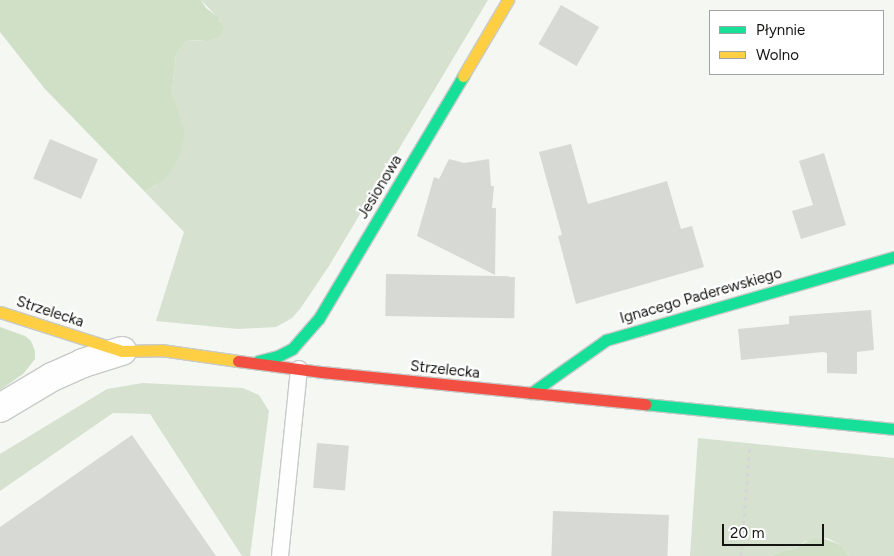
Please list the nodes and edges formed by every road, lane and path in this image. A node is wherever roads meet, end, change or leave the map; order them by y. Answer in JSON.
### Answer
{"nodes":[{"id":1,"x":508,"y":0,"type":"edge"},
{"id":2,"x":894,"y":257,"type":"edge"},
{"id":3,"x":0,"y":312,"type":"edge"},
{"id":4,"x":122,"y":351,"type":"junction"},
{"id":5,"x":254,"y":361,"type":"junction"},
{"id":6,"x":300,"y":369,"type":"junction"},
{"id":7,"x":531,"y":393,"type":"junction"},
{"id":8,"x":0,"y":408,"type":"edge"},
{"id":9,"x":752,"y":415,"type":"junction"},
{"id":10,"x":894,"y":429,"type":"edge"},
{"id":11,"x":280,"y":556,"type":"edge"},
{"id":12,"x":741,"y":556,"type":"edge"}],
"edges":[{"from":1,"to":5,"type":"street","name":"Jesionowa"},
{"from":2,"to":7,"type":"street","name":"Ignacego Paderewskiego"},
{"from":3,"to":4,"type":"street","name":"Strzelecka"},
{"from":4,"to":5,"type":"street","name":"Strzelecka"},
{"from":4,"to":8,"type":"street"},
{"from":5,"to":6,"type":"street","name":"Strzelecka"},
{"from":6,"to":7,"type":"street","name":"Strzelecka"},
{"from":6,"to":11,"type":"lane"},
{"from":7,"to":9,"type":"street","name":"Strzelecka"},
{"from":9,"to":10,"type":"street","name":"Strzelecka"},
{"from":9,"to":12,"type":"path"}]}
